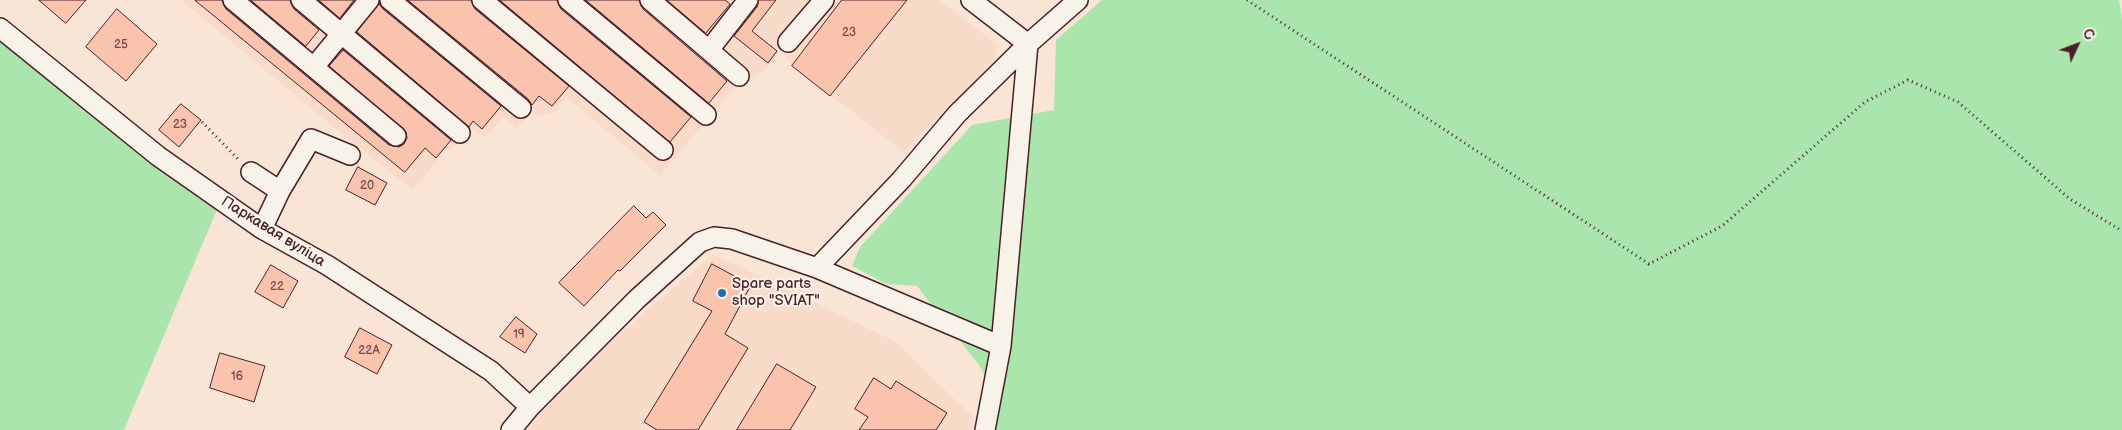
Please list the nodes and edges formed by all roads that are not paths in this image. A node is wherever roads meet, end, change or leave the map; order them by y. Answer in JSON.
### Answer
{"nodes":[{"id":1,"x":233,"y":0,"type":"edge"},
{"id":2,"x":301,"y":0,"type":"edge"},
{"id":3,"x":369,"y":0,"type":"edge"},
{"id":4,"x":390,"y":0,"type":"edge"},
{"id":5,"x":482,"y":0,"type":"edge"},
{"id":6,"x":568,"y":0,"type":"edge"},
{"id":7,"x":650,"y":0,"type":"edge"},
{"id":8,"x":748,"y":0,"type":"edge"},
{"id":9,"x":824,"y":0,"type":"edge"},
{"id":10,"x":971,"y":0,"type":"edge"},
{"id":11,"x":1078,"y":0,"type":"edge"},
{"id":12,"x":0,"y":28,"type":"edge"},
{"id":13,"x":341,"y":34,"type":"junction"},
{"id":14,"x":788,"y":42,"type":"dead end"},
{"id":15,"x":1028,"y":44,"type":"junction"},
{"id":16,"x":709,"y":50,"type":"junction"},
{"id":17,"x":314,"y":67,"type":"junction"},
{"id":18,"x":739,"y":76,"type":"dead end"},
{"id":19,"x":521,"y":108,"type":"dead end"},
{"id":20,"x":706,"y":115,"type":"dead end"},
{"id":21,"x":460,"y":133,"type":"dead end"},
{"id":22,"x":396,"y":136,"type":"dead end"},
{"id":23,"x":663,"y":150,"type":"dead end"},
{"id":24,"x":350,"y":155,"type":"dead end"},
{"id":25,"x":251,"y":172,"type":"road end"},
{"id":26,"x":280,"y":191,"type":"junction"},
{"id":27,"x":262,"y":229,"type":"junction"},
{"id":28,"x":816,"y":268,"type":"junction"},
{"id":29,"x":1001,"y":346,"type":"junction"},
{"id":30,"x":530,"y":407,"type":"junction"},
{"id":31,"x":511,"y":430,"type":"edge"},
{"id":32,"x":986,"y":430,"type":"edge"}],
"edges":[{"from":1,"to":17,"type":"street"},
{"from":2,"to":13,"type":"street"},
{"from":3,"to":13,"type":"street"},
{"from":4,"to":19,"type":"street"},
{"from":5,"to":23,"type":"street"},
{"from":6,"to":20,"type":"street"},
{"from":7,"to":16,"type":"street"},
{"from":8,"to":16,"type":"street"},
{"from":9,"to":14,"type":"street"},
{"from":10,"to":15,"type":"street"},
{"from":11,"to":15,"type":"street"},
{"from":12,"to":27,"type":"street","name":"Паркавая вуліца"},
{"from":13,"to":17,"type":"street"},
{"from":13,"to":21,"type":"street"},
{"from":15,"to":28,"type":"street"},
{"from":15,"to":29,"type":"street"},
{"from":16,"to":18,"type":"street"},
{"from":17,"to":22,"type":"street"},
{"from":24,"to":26,"type":"street"},
{"from":25,"to":26,"type":"street"},
{"from":26,"to":27,"type":"street"},
{"from":27,"to":30,"type":"street","name":"Паркавая вуліца"},
{"from":28,"to":29,"type":"street"},
{"from":28,"to":30,"type":"street"},
{"from":29,"to":32,"type":"street"},
{"from":30,"to":31,"type":"street"}]}
